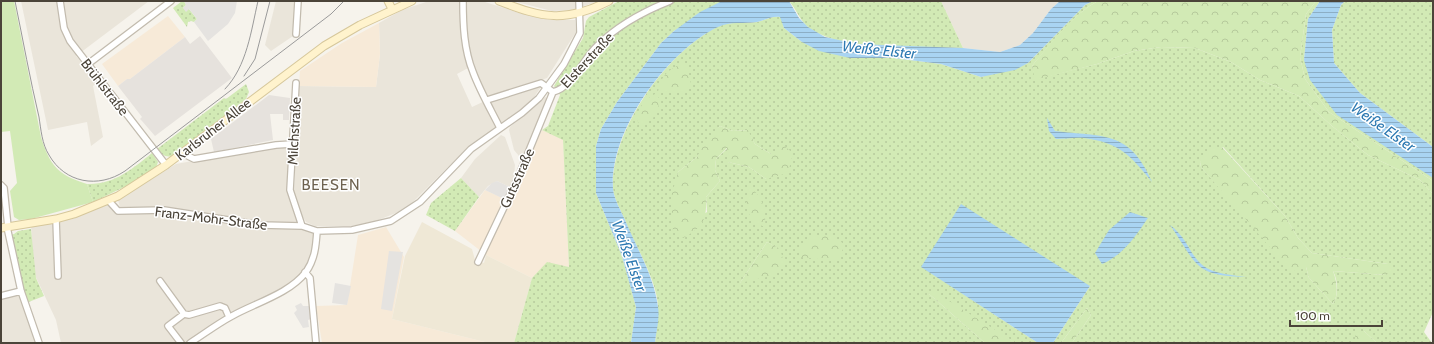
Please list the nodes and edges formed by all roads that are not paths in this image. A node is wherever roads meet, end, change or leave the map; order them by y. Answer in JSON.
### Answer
{"nodes":[{"id":1,"x":60,"y":1,"type":"edge"},
{"id":2,"x":171,"y":1,"type":"edge"},
{"id":3,"x":298,"y":1,"type":"edge"},
{"id":4,"x":388,"y":1,"type":"edge"},
{"id":5,"x":412,"y":1,"type":"edge"},
{"id":6,"x":463,"y":1,"type":"edge"},
{"id":7,"x":499,"y":1,"type":"edge"},
{"id":8,"x":579,"y":1,"type":"edge"},
{"id":9,"x":609,"y":1,"type":"edge"},
{"id":10,"x":670,"y":1,"type":"edge"},
{"id":11,"x":392,"y":9,"type":"junction"},
{"id":12,"x":579,"y":13,"type":"junction"},
{"id":13,"x":296,"y":34,"type":"dead end"},
{"id":14,"x":88,"y":64,"type":"junction"},
{"id":15,"x":296,"y":83,"type":"dead end"},
{"id":16,"x":548,"y":87,"type":"junction"},
{"id":17,"x":553,"y":92,"type":"junction"},
{"id":18,"x":487,"y":100,"type":"junction"},
{"id":19,"x":500,"y":128,"type":"junction"},
{"id":20,"x":292,"y":144,"type":"junction"},
{"id":21,"x":184,"y":152,"type":"junction"},
{"id":22,"x":166,"y":165,"type":"junction"},
{"id":23,"x":1,"y":185,"type":"edge"},
{"id":24,"x":109,"y":201,"type":"junction"},
{"id":25,"x":56,"y":219,"type":"junction"},
{"id":26,"x":302,"y":226,"type":"junction"},
{"id":27,"x":6,"y":227,"type":"edge"},
{"id":28,"x":317,"y":231,"type":"junction"},
{"id":29,"x":478,"y":262,"type":"dead end"},
{"id":30,"x":305,"y":272,"type":"junction"},
{"id":31,"x":58,"y":276,"type":"dead end"},
{"id":32,"x":160,"y":281,"type":"dead end"},
{"id":33,"x":21,"y":291,"type":"junction"},
{"id":34,"x":1,"y":296,"type":"edge"},
{"id":35,"x":184,"y":314,"type":"junction"},
{"id":36,"x":230,"y":317,"type":"junction"},
{"id":37,"x":39,"y":343,"type":"edge"},
{"id":38,"x":181,"y":343,"type":"edge"},
{"id":39,"x":190,"y":343,"type":"edge"},
{"id":40,"x":316,"y":343,"type":"edge"}],
"edges":[{"from":1,"to":14,"type":"street","name":"Brühlstraße"},
{"from":2,"to":14,"type":"street"},
{"from":3,"to":13,"type":"street"},
{"from":4,"to":11,"type":"street"},
{"from":5,"to":11,"type":"street","name":"Karlsruher Allee"},
{"from":6,"to":18,"type":"street"},
{"from":7,"to":12,"type":"street"},
{"from":8,"to":12,"type":"street"},
{"from":9,"to":12,"type":"street"},
{"from":10,"to":17,"type":"street","name":"Elsterstraße"},
{"from":11,"to":21,"type":"street","name":"Karlsruher Allee"},
{"from":12,"to":16,"type":"street"},
{"from":14,"to":22,"type":"street","name":"Brühlstraße"},
{"from":15,"to":20,"type":"street","name":"Milchstraße"},
{"from":16,"to":17,"type":"street","name":"Elsterstraße"},
{"from":16,"to":18,"type":"street"},
{"from":16,"to":19,"type":"street"},
{"from":17,"to":29,"type":"street","name":"Gutsstraße"},
{"from":18,"to":19,"type":"street"},
{"from":19,"to":28,"type":"street"},
{"from":20,"to":21,"type":"street"},
{"from":20,"to":26,"type":"street","name":"Milchstraße"},
{"from":21,"to":22,"type":"street","name":"Karlsruher Allee"},
{"from":22,"to":24,"type":"street","name":"Karlsruher Allee"},
{"from":23,"to":27,"type":"street"},
{"from":24,"to":25,"type":"street","name":"Karlsruher Allee"},
{"from":24,"to":26,"type":"street","name":"Franz-Mohr-Straße"},
{"from":25,"to":27,"type":"street","name":"Karlsruher Allee"},
{"from":25,"to":31,"type":"street"},
{"from":26,"to":28,"type":"street","name":"Franz-Mohr-Straße"},
{"from":27,"to":33,"type":"street"},
{"from":28,"to":30,"type":"street"},
{"from":30,"to":36,"type":"street"},
{"from":30,"to":40,"type":"street"},
{"from":32,"to":35,"type":"street"},
{"from":33,"to":34,"type":"street"},
{"from":33,"to":37,"type":"street"},
{"from":35,"to":36,"type":"street"},
{"from":35,"to":38,"type":"street"},
{"from":36,"to":39,"type":"street"}]}
